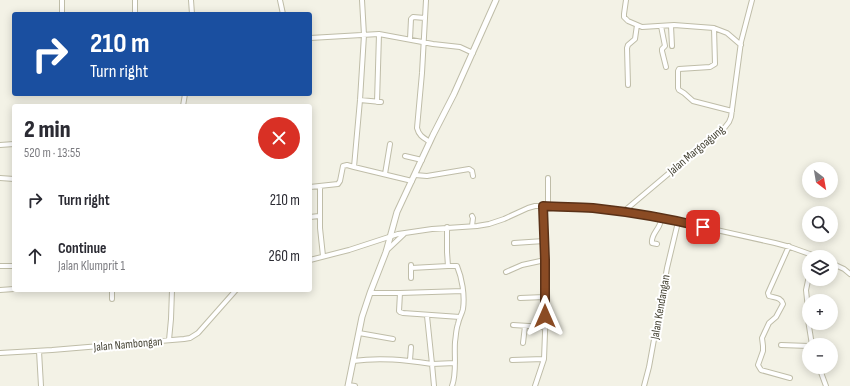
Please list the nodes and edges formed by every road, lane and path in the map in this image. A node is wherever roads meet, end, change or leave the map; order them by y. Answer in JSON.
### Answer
{"nodes":[{"id":1,"x":62,"y":0,"type":"edge"},
{"id":2,"x":135,"y":0,"type":"edge"},
{"id":3,"x":191,"y":0,"type":"edge"},
{"id":4,"x":280,"y":0,"type":"edge"},
{"id":5,"x":362,"y":0,"type":"edge"},
{"id":6,"x":426,"y":0,"type":"edge"},
{"id":7,"x":496,"y":0,"type":"edge"},
{"id":8,"x":626,"y":0,"type":"edge"},
{"id":9,"x":752,"y":0,"type":"edge"},
{"id":10,"x":62,"y":12,"type":"edge"},
{"id":11,"x":135,"y":12,"type":"edge"},
{"id":12,"x":192,"y":12,"type":"edge"},
{"id":13,"x":283,"y":12,"type":"edge"},
{"id":14,"x":426,"y":18,"type":"junction"},
{"id":15,"x":637,"y":25,"type":"junction"},
{"id":16,"x":661,"y":26,"type":"junction"},
{"id":17,"x":671,"y":26,"type":"junction"},
{"id":18,"x":714,"y":28,"type":"junction"},
{"id":19,"x":379,"y":34,"type":"junction"},
{"id":20,"x":364,"y":35,"type":"junction"},
{"id":21,"x":312,"y":38,"type":"edge"},
{"id":22,"x":410,"y":39,"type":"junction"},
{"id":23,"x":424,"y":42,"type":"junction"},
{"id":24,"x":741,"y":45,"type":"junction"},
{"id":25,"x":672,"y":46,"type":"dead end"},
{"id":26,"x":471,"y":53,"type":"junction"},
{"id":27,"x":666,"y":67,"type":"dead end"},
{"id":28,"x":628,"y":85,"type":"dead end"},
{"id":29,"x":360,"y":100,"type":"junction"},
{"id":30,"x":732,"y":111,"type":"junction"},
{"id":31,"x":430,"y":142,"type":"junction"},
{"id":32,"x":12,"y":144,"type":"edge"},
{"id":33,"x":390,"y":144,"type":"dead end"},
{"id":34,"x":0,"y":145,"type":"edge"},
{"id":35,"x":405,"y":156,"type":"dead end"},
{"id":36,"x":422,"y":160,"type":"junction"},
{"id":37,"x":354,"y":167,"type":"junction"},
{"id":38,"x":385,"y":174,"type":"junction"},
{"id":39,"x":415,"y":175,"type":"junction"},
{"id":40,"x":473,"y":176,"type":"dead end"},
{"id":41,"x":0,"y":178,"type":"edge"},
{"id":42,"x":548,"y":178,"type":"dead end"},
{"id":43,"x":12,"y":179,"type":"edge"},
{"id":44,"x":412,"y":181,"type":"junction"},
{"id":45,"x":320,"y":186,"type":"junction"},
{"id":46,"x":312,"y":187,"type":"edge"},
{"id":47,"x":543,"y":206,"type":"junction"},
{"id":48,"x":548,"y":206,"type":"junction"},
{"id":49,"x":623,"y":212,"type":"junction"},
{"id":50,"x":319,"y":216,"type":"junction"},
{"id":51,"x":472,"y":216,"type":"dead end"},
{"id":52,"x":312,"y":217,"type":"edge"},
{"id":53,"x":661,"y":219,"type":"junction"},
{"id":54,"x":678,"y":222,"type":"junction"},
{"id":55,"x":472,"y":226,"type":"junction"},
{"id":56,"x":447,"y":227,"type":"junction"},
{"id":57,"x":404,"y":233,"type":"junction"},
{"id":58,"x":389,"y":237,"type":"junction"},
{"id":59,"x":544,"y":241,"type":"junction"},
{"id":60,"x":514,"y":243,"type":"dead end"},
{"id":61,"x":657,"y":244,"type":"dead end"},
{"id":62,"x":789,"y":246,"type":"junction"},
{"id":63,"x":802,"y":251,"type":"edge"},
{"id":64,"x":386,"y":252,"type":"junction"},
{"id":65,"x":323,"y":256,"type":"junction"},
{"id":66,"x":312,"y":259,"type":"edge"},
{"id":67,"x":545,"y":260,"type":"junction"},
{"id":68,"x":0,"y":266,"type":"edge"},
{"id":69,"x":12,"y":266,"type":"edge"},
{"id":70,"x":448,"y":266,"type":"junction"},
{"id":71,"x":838,"y":266,"type":"edge"},
{"id":72,"x":506,"y":272,"type":"dead end"},
{"id":73,"x":850,"y":274,"type":"edge"},
{"id":74,"x":411,"y":278,"type":"dead end"},
{"id":75,"x":807,"y":286,"type":"edge"},
{"id":76,"x":12,"y":289,"type":"edge"},
{"id":77,"x":0,"y":290,"type":"edge"},
{"id":78,"x":463,"y":291,"type":"junction"},
{"id":79,"x":112,"y":292,"type":"edge"},
{"id":80,"x":172,"y":292,"type":"edge"},
{"id":81,"x":234,"y":292,"type":"edge"},
{"id":82,"x":370,"y":293,"type":"junction"},
{"id":83,"x":400,"y":293,"type":"junction"},
{"id":84,"x":546,"y":297,"type":"junction"},
{"id":85,"x":520,"y":298,"type":"dead end"},
{"id":86,"x":112,"y":299,"type":"dead end"},
{"id":87,"x":427,"y":316,"type":"junction"},
{"id":88,"x":460,"y":317,"type":"junction"},
{"id":89,"x":513,"y":325,"type":"dead end"},
{"id":90,"x":525,"y":326,"type":"junction"},
{"id":91,"x":545,"y":327,"type":"junction"},
{"id":92,"x":359,"y":333,"type":"junction"},
{"id":93,"x":811,"y":338,"type":"edge"},
{"id":94,"x":169,"y":340,"type":"junction"},
{"id":95,"x":393,"y":340,"type":"dead end"},
{"id":96,"x":523,"y":343,"type":"dead end"},
{"id":97,"x":781,"y":345,"type":"dead end"},
{"id":98,"x":802,"y":346,"type":"edge"},
{"id":99,"x":411,"y":347,"type":"dead end"},
{"id":100,"x":39,"y":351,"type":"junction"},
{"id":101,"x":0,"y":353,"type":"edge"},
{"id":102,"x":544,"y":359,"type":"junction"},
{"id":103,"x":410,"y":360,"type":"junction"},
{"id":104,"x":512,"y":360,"type":"dead end"},
{"id":105,"x":353,"y":361,"type":"junction"},
{"id":106,"x":455,"y":363,"type":"junction"},
{"id":107,"x":432,"y":364,"type":"junction"},
{"id":108,"x":822,"y":374,"type":"edge"},
{"id":109,"x":790,"y":378,"type":"dead end"},
{"id":110,"x":41,"y":386,"type":"edge"},
{"id":111,"x":348,"y":386,"type":"edge"},
{"id":112,"x":355,"y":386,"type":"edge"},
{"id":113,"x":434,"y":386,"type":"edge"},
{"id":114,"x":452,"y":386,"type":"edge"},
{"id":115,"x":535,"y":386,"type":"edge"},
{"id":116,"x":644,"y":386,"type":"edge"},
{"id":117,"x":826,"y":386,"type":"edge"}],
"edges":[{"from":1,"to":10,"type":"street"},
{"from":2,"to":11,"type":"street"},
{"from":3,"to":12,"type":"street"},
{"from":4,"to":13,"type":"street"},
{"from":5,"to":20,"type":"street"},
{"from":6,"to":14,"type":"street"},
{"from":7,"to":26,"type":"street"},
{"from":8,"to":15,"type":"street"},
{"from":9,"to":24,"type":"street","name":"Jalan Margoagung"},
{"from":14,"to":22,"type":"street"},
{"from":14,"to":23,"type":"street"},
{"from":15,"to":16,"type":"street"},
{"from":15,"to":28,"type":"street"},
{"from":16,"to":17,"type":"street"},
{"from":16,"to":27,"type":"street"},
{"from":17,"to":18,"type":"street"},
{"from":17,"to":25,"type":"street"},
{"from":18,"to":24,"type":"street"},
{"from":18,"to":30,"type":"street"},
{"from":19,"to":20,"type":"street"},
{"from":19,"to":22,"type":"street"},
{"from":19,"to":29,"type":"street"},
{"from":20,"to":21,"type":"street"},
{"from":20,"to":29,"type":"street"},
{"from":22,"to":23,"type":"street"},
{"from":23,"to":26,"type":"street"},
{"from":23,"to":31,"type":"street"},
{"from":24,"to":30,"type":"street","name":"Jalan Margoagung"},
{"from":26,"to":31,"type":"street"},
{"from":29,"to":37,"type":"street"},
{"from":30,"to":49,"type":"street","name":"Jalan Margoagung"},
{"from":31,"to":36,"type":"street"},
{"from":32,"to":34,"type":"street"},
{"from":33,"to":38,"type":"street"},
{"from":35,"to":36,"type":"street"},
{"from":36,"to":39,"type":"street"},
{"from":37,"to":38,"type":"street"},
{"from":37,"to":45,"type":"street"},
{"from":38,"to":44,"type":"street"},
{"from":39,"to":40,"type":"street"},
{"from":39,"to":44,"type":"street"},
{"from":41,"to":43,"type":"street"},
{"from":42,"to":48,"type":"street"},
{"from":44,"to":58,"type":"street"},
{"from":45,"to":46,"type":"street"},
{"from":45,"to":50,"type":"street"},
{"from":47,"to":48,"type":"street"},
{"from":47,"to":55,"type":"street"},
{"from":47,"to":59,"type":"street"},
{"from":48,"to":49,"type":"street"},
{"from":49,"to":53,"type":"street"},
{"from":50,"to":52,"type":"street"},
{"from":50,"to":65,"type":"street"},
{"from":51,"to":55,"type":"street"},
{"from":53,"to":54,"type":"street"},
{"from":53,"to":61,"type":"street"},
{"from":54,"to":62,"type":"street"},
{"from":54,"to":116,"type":"street","name":"Jalan Kendangan"},
{"from":55,"to":56,"type":"street"},
{"from":56,"to":57,"type":"street"},
{"from":56,"to":70,"type":"street"},
{"from":57,"to":58,"type":"street"},
{"from":57,"to":64,"type":"street"},
{"from":58,"to":64,"type":"street"},
{"from":58,"to":65,"type":"street"},
{"from":59,"to":60,"type":"street"},
{"from":59,"to":67,"type":"street"},
{"from":62,"to":63,"type":"street"},
{"from":62,"to":109,"type":"street"},
{"from":64,"to":82,"type":"street"},
{"from":65,"to":66,"type":"street"},
{"from":67,"to":72,"type":"street"},
{"from":67,"to":84,"type":"street"},
{"from":68,"to":69,"type":"street"},
{"from":70,"to":74,"type":"street"},
{"from":70,"to":78,"type":"street"},
{"from":71,"to":73,"type":"street"},
{"from":75,"to":93,"type":"street"},
{"from":76,"to":77,"type":"street"},
{"from":78,"to":83,"type":"street"},
{"from":78,"to":88,"type":"street"},
{"from":79,"to":86,"type":"street"},
{"from":80,"to":94,"type":"street"},
{"from":81,"to":94,"type":"street","name":"Jalan Nambongan"},
{"from":82,"to":83,"type":"street"},
{"from":82,"to":92,"type":"street"},
{"from":83,"to":87,"type":"street"},
{"from":84,"to":85,"type":"street"},
{"from":84,"to":91,"type":"street"},
{"from":87,"to":88,"type":"street"},
{"from":87,"to":107,"type":"street"},
{"from":88,"to":106,"type":"street"},
{"from":89,"to":90,"type":"street"},
{"from":90,"to":91,"type":"street"},
{"from":90,"to":96,"type":"street"},
{"from":91,"to":102,"type":"street"},
{"from":92,"to":95,"type":"street"},
{"from":92,"to":105,"type":"street"},
{"from":94,"to":100,"type":"street","name":"Jalan Nambongan"},
{"from":97,"to":98,"type":"street"},
{"from":99,"to":103,"type":"street"},
{"from":100,"to":101,"type":"street","name":"Jalan Nambongan"},
{"from":100,"to":110,"type":"street"},
{"from":102,"to":104,"type":"street"},
{"from":102,"to":115,"type":"street"},
{"from":103,"to":105,"type":"street"},
{"from":103,"to":107,"type":"street"},
{"from":105,"to":111,"type":"street"},
{"from":106,"to":107,"type":"street"},
{"from":106,"to":114,"type":"street"},
{"from":107,"to":113,"type":"street"},
{"from":108,"to":117,"type":"street"},
{"from":111,"to":112,"type":"street"}]}
